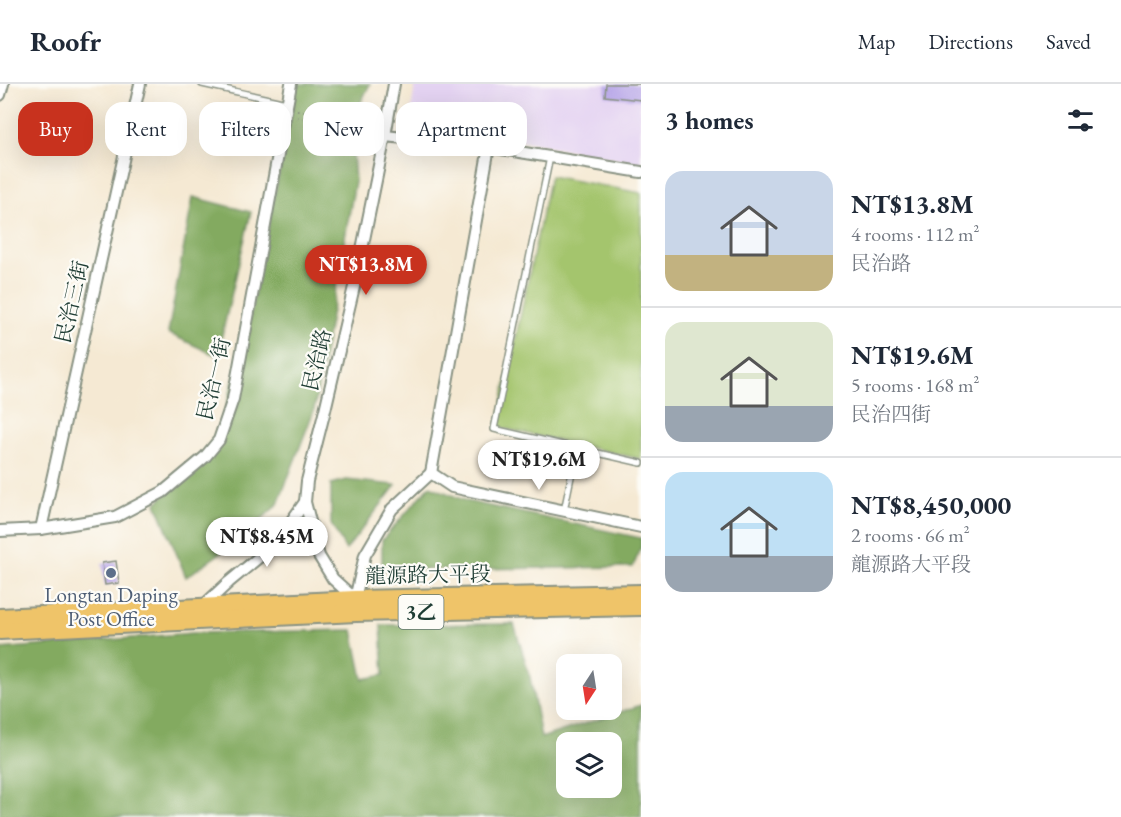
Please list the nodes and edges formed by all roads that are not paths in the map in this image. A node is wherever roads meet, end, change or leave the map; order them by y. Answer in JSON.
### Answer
{"nodes":[{"id":1,"x":3,"y":84,"type":"edge"},
{"id":2,"x":140,"y":84,"type":"edge"},
{"id":3,"x":202,"y":84,"type":"edge"},
{"id":4,"x":291,"y":84,"type":"edge"},
{"id":5,"x":394,"y":84,"type":"edge"},
{"id":6,"x":0,"y":95,"type":"edge"},
{"id":7,"x":292,"y":106,"type":"junction"},
{"id":8,"x":385,"y":136,"type":"junction"},
{"id":9,"x":396,"y":137,"type":"edge"},
{"id":10,"x":527,"y":153,"type":"edge"},
{"id":11,"x":487,"y":156,"type":"edge"},
{"id":12,"x":550,"y":157,"type":"junction"},
{"id":13,"x":641,"y":172,"type":"edge"},
{"id":14,"x":577,"y":448,"type":"junction"},
{"id":15,"x":641,"y":463,"type":"edge"},
{"id":16,"x":431,"y":473,"type":"junction"},
{"id":17,"x":305,"y":502,"type":"junction"},
{"id":18,"x":564,"y":511,"type":"junction"},
{"id":19,"x":641,"y":527,"type":"edge"},
{"id":20,"x":41,"y":529,"type":"junction"},
{"id":21,"x":0,"y":531,"type":"edge"},
{"id":22,"x":641,"y":593,"type":"edge"},
{"id":23,"x":355,"y":606,"type":"junction"},
{"id":24,"x":641,"y":607,"type":"edge"},
{"id":25,"x":201,"y":613,"type":"junction"},
{"id":26,"x":0,"y":617,"type":"edge"},
{"id":27,"x":0,"y":631,"type":"edge"}],
"edges":[{"from":1,"to":6,"type":"street"},
{"from":2,"to":20,"type":"street","name":"民治三街"},
{"from":3,"to":7,"type":"lane"},
{"from":4,"to":7,"type":"street","name":"民治一街"},
{"from":5,"to":8,"type":"street","name":"民治路"},
{"from":7,"to":20,"type":"street","name":"民治一街"},
{"from":8,"to":9,"type":"street"},
{"from":8,"to":17,"type":"street","name":"民治路"},
{"from":10,"to":12,"type":"street"},
{"from":11,"to":16,"type":"street"},
{"from":12,"to":13,"type":"street"},
{"from":12,"to":14,"type":"lane"},
{"from":14,"to":15,"type":"lane"},
{"from":14,"to":18,"type":"lane"},
{"from":16,"to":18,"type":"street"},
{"from":16,"to":23,"type":"street"},
{"from":17,"to":23,"type":"street"},
{"from":17,"to":25,"type":"street"},
{"from":18,"to":19,"type":"street"},
{"from":20,"to":21,"type":"street","name":"民治一街"},
{"from":22,"to":23,"type":"main road","name":"龍源路大平段","number":"3乙"},
{"from":23,"to":24,"type":"main road","name":"龍源路大平段","number":"3乙"},
{"from":23,"to":25,"type":"main road","name":"龍源路大平段","number":"3乙"},
{"from":25,"to":26,"type":"main road","name":"龍源路大平段","number":"3乙"},
{"from":25,"to":27,"type":"main road","name":"龍源路大平段","number":"3乙"}]}
